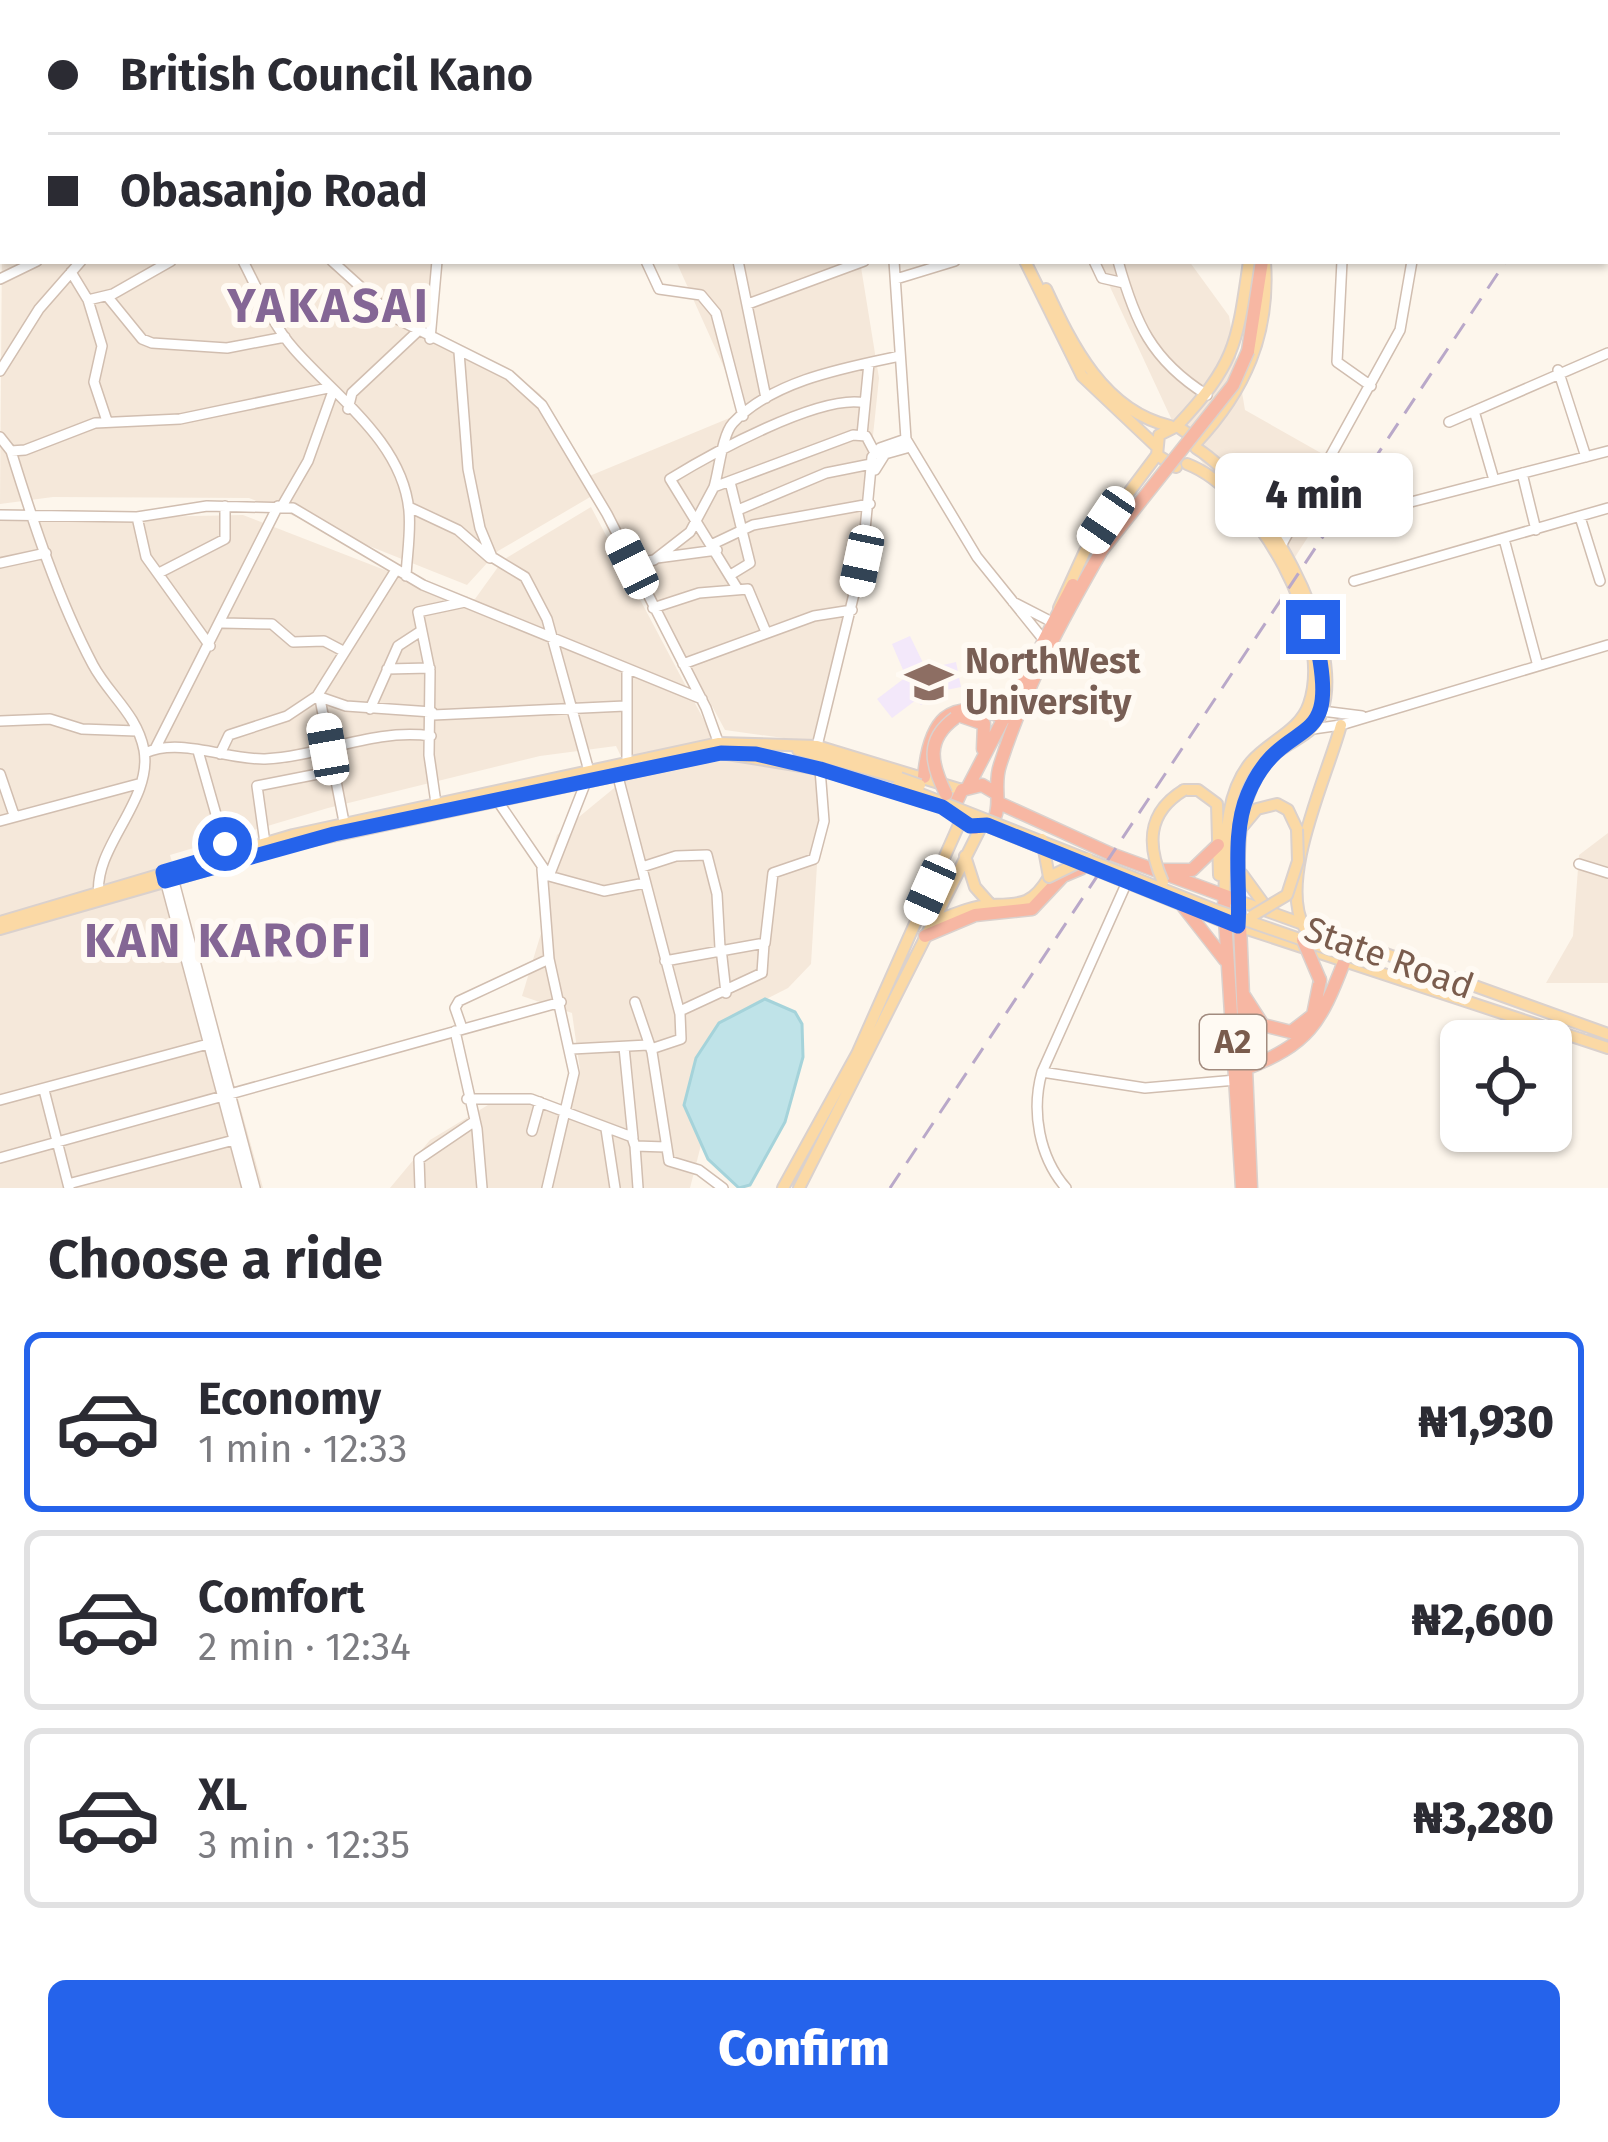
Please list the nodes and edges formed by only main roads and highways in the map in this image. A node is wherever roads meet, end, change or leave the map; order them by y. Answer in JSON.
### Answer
{"nodes":[{"id":1,"x":1030,"y":264,"type":"edge"},
{"id":2,"x":1031,"y":264,"type":"edge"},
{"id":3,"x":1257,"y":265,"type":"edge"},
{"id":4,"x":1175,"y":427,"type":"junction"},
{"id":5,"x":1196,"y":445,"type":"junction"},
{"id":6,"x":1156,"y":450,"type":"junction"},
{"id":7,"x":1181,"y":465,"type":"junction"},
{"id":8,"x":1299,"y":592,"type":"junction"},
{"id":9,"x":1062,"y":611,"type":"junction"},
{"id":10,"x":1005,"y":718,"type":"junction"},
{"id":11,"x":1341,"y":725,"type":"road end"},
{"id":12,"x":720,"y":748,"type":"junction"},
{"id":13,"x":755,"y":749,"type":"junction"},
{"id":14,"x":588,"y":775,"type":"junction"},
{"id":15,"x":924,"y":777,"type":"junction"},
{"id":16,"x":899,"y":782,"type":"junction"},
{"id":17,"x":968,"y":784,"type":"junction"},
{"id":18,"x":946,"y":794,"type":"junction"},
{"id":19,"x":996,"y":798,"type":"junction"},
{"id":20,"x":959,"y":817,"type":"junction"},
{"id":21,"x":984,"y":826,"type":"junction"},
{"id":22,"x":1240,"y":830,"type":"junction"},
{"id":23,"x":295,"y":839,"type":"junction"},
{"id":24,"x":1042,"y":839,"type":"junction"},
{"id":25,"x":1218,"y":845,"type":"junction"},
{"id":26,"x":965,"y":852,"type":"junction"},
{"id":27,"x":1089,"y":862,"type":"junction"},
{"id":28,"x":1239,"y":869,"type":"junction"},
{"id":29,"x":1154,"y":870,"type":"junction"},
{"id":30,"x":1049,"y":877,"type":"junction"},
{"id":31,"x":167,"y":880,"type":"junction"},
{"id":32,"x":1163,"y":882,"type":"junction"},
{"id":33,"x":1224,"y":896,"type":"junction"},
{"id":34,"x":1240,"y":902,"type":"junction"},
{"id":35,"x":1182,"y":904,"type":"junction"},
{"id":36,"x":992,"y":905,"type":"junction"},
{"id":37,"x":1252,"y":916,"type":"junction"},
{"id":38,"x":1278,"y":916,"type":"junction"},
{"id":39,"x":0,"y":923,"type":"edge"},
{"id":40,"x":1231,"y":924,"type":"junction"},
{"id":41,"x":928,"y":929,"type":"junction"},
{"id":42,"x":1304,"y":933,"type":"junction"},
{"id":43,"x":1227,"y":962,"type":"junction"},
{"id":44,"x":1344,"y":962,"type":"junction"},
{"id":45,"x":1376,"y":963,"type":"junction"},
{"id":46,"x":1240,"y":988,"type":"junction"},
{"id":47,"x":1479,"y":998,"type":"junction"},
{"id":48,"x":1608,"y":1034,"type":"edge"},
{"id":49,"x":1608,"y":1048,"type":"edge"},
{"id":50,"x":1240,"y":1074,"type":"junction"},
{"id":51,"x":783,"y":1188,"type":"edge"},
{"id":52,"x":799,"y":1188,"type":"edge"},
{"id":53,"x":1242,"y":1188,"type":"edge"},
{"id":54,"x":1251,"y":1188,"type":"edge"}],
"edges":[{"from":1,"to":6,"type":"main road"},
{"from":2,"to":4,"type":"main road"},
{"from":3,"to":4,"type":"main road"},
{"from":3,"to":5,"type":"main road"},
{"from":3,"to":9,"type":"highway","bridge":true},
{"from":4,"to":5,"type":"main road"},
{"from":4,"to":6,"type":"main road"},
{"from":5,"to":7,"type":"main road"},
{"from":5,"to":8,"type":"main road"},
{"from":6,"to":7,"type":"main road"},
{"from":6,"to":9,"type":"main road"},
{"from":7,"to":8,"type":"main road"},
{"from":7,"to":9,"type":"main road"},
{"from":8,"to":22,"type":"main road"},
{"from":8,"to":33,"type":"main road"},
{"from":9,"to":10,"type":"highway"},
{"from":9,"to":19,"type":"highway"},
{"from":10,"to":15,"type":"highway"},
{"from":10,"to":17,"type":"highway"},
{"from":11,"to":42,"type":"main road"},
{"from":12,"to":13,"type":"main road"},
{"from":12,"to":14,"type":"main road"},
{"from":12,"to":14,"type":"main road"},
{"from":13,"to":15,"type":"main road"},
{"from":13,"to":16,"type":"main road"},
{"from":13,"to":20,"type":"main road"},
{"from":14,"to":23,"type":"main road"},
{"from":14,"to":23,"type":"main road"},
{"from":15,"to":17,"type":"main road"},
{"from":16,"to":18,"type":"main road","bridge":true},
{"from":16,"to":24,"type":"main road","bridge":true},
{"from":17,"to":18,"type":"highway","bridge":true},
{"from":17,"to":19,"type":"highway"},
{"from":17,"to":20,"type":"highway"},
{"from":18,"to":32,"type":"main road","bridge":true},
{"from":19,"to":21,"type":"highway"},
{"from":19,"to":29,"type":"highway"},
{"from":20,"to":21,"type":"highway"},
{"from":20,"to":51,"type":"main road"},
{"from":21,"to":26,"type":"main road"},
{"from":21,"to":27,"type":"highway"},
{"from":22,"to":28,"type":"main road"},
{"from":22,"to":37,"type":"main road","bridge":true},
{"from":23,"to":31,"type":"main road"},
{"from":23,"to":31,"type":"main road"},
{"from":24,"to":27,"type":"main road","bridge":true},
{"from":24,"to":30,"type":"main road","bridge":true},
{"from":25,"to":29,"type":"highway"},
{"from":25,"to":32,"type":"main road","bridge":true},
{"from":25,"to":33,"type":"main road"},
{"from":26,"to":36,"type":"main road"},
{"from":26,"to":41,"type":"main road"},
{"from":27,"to":30,"type":"main road","bridge":true},
{"from":27,"to":35,"type":"highway"},
{"from":27,"to":41,"type":"highway"},
{"from":27,"to":42,"type":"main road","bridge":true},
{"from":28,"to":34,"type":"main road"},
{"from":28,"to":38,"type":"main road"},
{"from":29,"to":33,"type":"highway"},
{"from":30,"to":36,"type":"main road"},
{"from":31,"to":39,"type":"main road"},
{"from":32,"to":37,"type":"main road","bridge":true},
{"from":33,"to":34,"type":"highway"},
{"from":33,"to":40,"type":"highway","number":"A2"},
{"from":34,"to":38,"type":"main road","name":"State Road"},
{"from":34,"to":40,"type":"highway","number":"A2"},
{"from":35,"to":40,"type":"highway"},
{"from":35,"to":43,"type":"highway"},
{"from":36,"to":41,"type":"main road"},
{"from":37,"to":45,"type":"main road","bridge":true},
{"from":38,"to":42,"type":"main road","name":"State Road"},
{"from":40,"to":43,"type":"highway","number":"A2"},
{"from":40,"to":44,"type":"main road","name":"State Road"},
{"from":40,"to":46,"type":"highway","number":"A2"},
{"from":41,"to":52,"type":"main road"},
{"from":42,"to":45,"type":"main road","bridge":true},
{"from":42,"to":46,"type":"highway","bridge":true},
{"from":42,"to":47,"type":"main road","name":"State Road"},
{"from":43,"to":50,"type":"highway","number":"A2"},
{"from":44,"to":47,"type":"main road","name":"State Road"},
{"from":44,"to":50,"type":"highway"},
{"from":45,"to":47,"type":"main road"},
{"from":46,"to":50,"type":"highway","number":"A2"},
{"from":47,"to":48,"type":"main road","name":"State Road"},
{"from":47,"to":49,"type":"main road","name":"State Road"},
{"from":50,"to":53,"type":"highway","number":"A2"},
{"from":50,"to":54,"type":"highway","number":"A2"}]}
